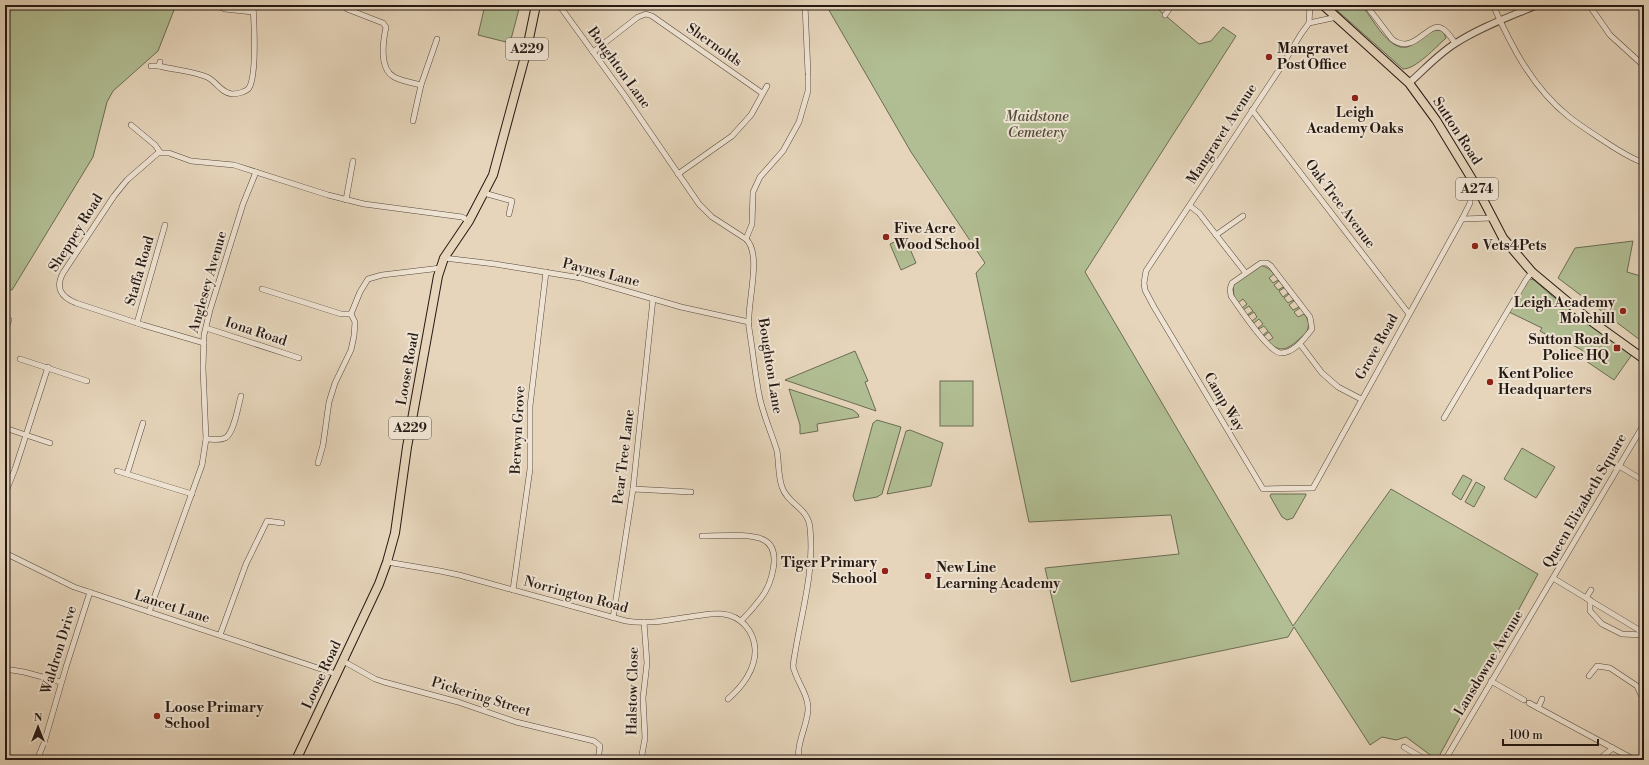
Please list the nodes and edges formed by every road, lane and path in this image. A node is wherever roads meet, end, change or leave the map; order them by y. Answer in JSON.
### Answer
{"nodes":[{"id":1,"x":214,"y":5,"type":"edge"},
{"id":2,"x":253,"y":5,"type":"edge"},
{"id":3,"x":343,"y":5,"type":"edge"},
{"id":4,"x":536,"y":5,"type":"edge"},
{"id":5,"x":559,"y":5,"type":"edge"},
{"id":6,"x":805,"y":5,"type":"edge"},
{"id":7,"x":1172,"y":5,"type":"edge"},
{"id":8,"x":1310,"y":5,"type":"edge"},
{"id":9,"x":1324,"y":5,"type":"edge"},
{"id":10,"x":1366,"y":5,"type":"edge"},
{"id":11,"x":1493,"y":5,"type":"edge"},
{"id":12,"x":1537,"y":5,"type":"edge"},
{"id":13,"x":1589,"y":5,"type":"edge"},
{"id":14,"x":254,"y":12,"type":"junction"},
{"id":15,"x":1165,"y":15,"type":"dead end"},
{"id":16,"x":1337,"y":17,"type":"junction"},
{"id":17,"x":1500,"y":21,"type":"junction"},
{"id":18,"x":1309,"y":23,"type":"junction"},
{"id":19,"x":437,"y":39,"type":"dead end"},
{"id":20,"x":1455,"y":43,"type":"junction"},
{"id":21,"x":593,"y":52,"type":"junction"},
{"id":22,"x":151,"y":66,"type":"dead end"},
{"id":23,"x":1644,"y":66,"type":"edge"},
{"id":24,"x":1408,"y":83,"type":"junction"},
{"id":25,"x":422,"y":85,"type":"junction"},
{"id":26,"x":767,"y":86,"type":"dead end"},
{"id":27,"x":762,"y":93,"type":"junction"},
{"id":28,"x":1252,"y":110,"type":"junction"},
{"id":29,"x":413,"y":121,"type":"dead end"},
{"id":30,"x":131,"y":125,"type":"dead end"},
{"id":31,"x":160,"y":152,"type":"junction"},
{"id":32,"x":353,"y":161,"type":"dead end"},
{"id":33,"x":1644,"y":163,"type":"edge"},
{"id":34,"x":256,"y":172,"type":"junction"},
{"id":35,"x":678,"y":174,"type":"junction"},
{"id":36,"x":1475,"y":184,"type":"junction"},
{"id":37,"x":484,"y":193,"type":"junction"},
{"id":38,"x":346,"y":200,"type":"junction"},
{"id":39,"x":1190,"y":206,"type":"junction"},
{"id":40,"x":509,"y":214,"type":"dead end"},
{"id":41,"x":1243,"y":216,"type":"dead end"},
{"id":42,"x":1492,"y":218,"type":"junction"},
{"id":43,"x":1462,"y":219,"type":"junction"},
{"id":44,"x":469,"y":221,"type":"junction"},
{"id":45,"x":165,"y":225,"type":"dead end"},
{"id":46,"x":1216,"y":234,"type":"junction"},
{"id":47,"x":746,"y":239,"type":"junction"},
{"id":48,"x":444,"y":258,"type":"junction"},
{"id":49,"x":441,"y":268,"type":"junction"},
{"id":50,"x":546,"y":272,"type":"junction"},
{"id":51,"x":1245,"y":272,"type":"junction"},
{"id":52,"x":1532,"y":272,"type":"junction"},
{"id":53,"x":1144,"y":282,"type":"joint"},
{"id":54,"x":262,"y":289,"type":"dead end"},
{"id":55,"x":653,"y":299,"type":"junction"},
{"id":56,"x":351,"y":314,"type":"junction"},
{"id":57,"x":1409,"y":314,"type":"junction"},
{"id":58,"x":9,"y":320,"type":"dead end"},
{"id":59,"x":749,"y":322,"type":"junction"},
{"id":60,"x":137,"y":323,"type":"junction"},
{"id":61,"x":206,"y":328,"type":"junction"},
{"id":62,"x":5,"y":329,"type":"edge"},
{"id":63,"x":204,"y":343,"type":"junction"},
{"id":64,"x":1300,"y":344,"type":"junction"},
{"id":65,"x":299,"y":358,"type":"dead end"},
{"id":66,"x":20,"y":359,"type":"dead end"},
{"id":67,"x":1644,"y":359,"type":"edge"},
{"id":68,"x":48,"y":367,"type":"junction"},
{"id":69,"x":87,"y":381,"type":"dead end"},
{"id":70,"x":241,"y":396,"type":"dead end"},
{"id":71,"x":1362,"y":400,"type":"junction"},
{"id":72,"x":1444,"y":418,"type":"dead end"},
{"id":73,"x":143,"y":423,"type":"dead end"},
{"id":74,"x":1644,"y":424,"type":"edge"},
{"id":75,"x":5,"y":428,"type":"edge"},
{"id":76,"x":26,"y":435,"type":"junction"},
{"id":77,"x":206,"y":439,"type":"junction"},
{"id":78,"x":50,"y":443,"type":"dead end"},
{"id":79,"x":318,"y":463,"type":"dead end"},
{"id":80,"x":1619,"y":466,"type":"junction"},
{"id":81,"x":117,"y":471,"type":"dead end"},
{"id":82,"x":127,"y":474,"type":"junction"},
{"id":83,"x":1644,"y":481,"type":"edge"},
{"id":84,"x":1313,"y":488,"type":"joint"},
{"id":85,"x":633,"y":489,"type":"junction"},
{"id":86,"x":691,"y":492,"type":"dead end"},
{"id":87,"x":5,"y":494,"type":"edge"},
{"id":88,"x":192,"y":494,"type":"junction"},
{"id":89,"x":282,"y":523,"type":"dead end"},
{"id":90,"x":702,"y":536,"type":"dead end"},
{"id":91,"x":5,"y":552,"type":"edge"},
{"id":92,"x":387,"y":562,"type":"junction"},
{"id":93,"x":1553,"y":578,"type":"junction"},
{"id":94,"x":513,"y":590,"type":"junction"},
{"id":95,"x":1591,"y":590,"type":"dead end"},
{"id":96,"x":90,"y":592,"type":"junction"},
{"id":97,"x":1588,"y":599,"type":"junction"},
{"id":98,"x":149,"y":612,"type":"junction"},
{"id":99,"x":613,"y":618,"type":"junction"},
{"id":100,"x":741,"y":621,"type":"junction"},
{"id":101,"x":644,"y":622,"type":"junction"},
{"id":102,"x":1644,"y":634,"type":"edge"},
{"id":103,"x":220,"y":635,"type":"junction"},
{"id":104,"x":343,"y":661,"type":"junction"},
{"id":105,"x":5,"y":669,"type":"edge"},
{"id":106,"x":336,"y":674,"type":"junction"},
{"id":107,"x":1589,"y":676,"type":"dead end"},
{"id":108,"x":61,"y":682,"type":"junction"},
{"id":109,"x":1491,"y":682,"type":"junction"},
{"id":110,"x":1644,"y":696,"type":"edge"},
{"id":111,"x":728,"y":699,"type":"dead end"},
{"id":112,"x":1542,"y":699,"type":"dead end"},
{"id":113,"x":1538,"y":708,"type":"junction"},
{"id":114,"x":1404,"y":747,"type":"dead end"},
{"id":115,"x":1613,"y":748,"type":"junction"},
{"id":116,"x":36,"y":760,"type":"edge"},
{"id":117,"x":296,"y":760,"type":"edge"},
{"id":118,"x":598,"y":760,"type":"edge"},
{"id":119,"x":641,"y":760,"type":"edge"},
{"id":120,"x":799,"y":760,"type":"edge"},
{"id":121,"x":1426,"y":760,"type":"edge"},
{"id":122,"x":1445,"y":760,"type":"edge"},
{"id":123,"x":1598,"y":760,"type":"edge"},
{"id":124,"x":1635,"y":760,"type":"edge"}],
"edges":[{"from":1,"to":14,"type":"street"},
{"from":2,"to":14,"type":"street"},
{"from":3,"to":25,"type":"street"},
{"from":4,"to":37,"type":"main road","name":"Loose Road","number":"A229"},
{"from":5,"to":21,"type":"street","name":"Boughton Lane"},
{"from":6,"to":47,"type":"street"},
{"from":7,"to":15,"type":"street"},
{"from":8,"to":18,"type":"street"},
{"from":9,"to":16,"type":"main road","name":"Sutton Road","number":"A274"},
{"from":10,"to":20,"type":"street"},
{"from":11,"to":17,"type":"street"},
{"from":12,"to":17,"type":"street"},
{"from":13,"to":23,"type":"street"},
{"from":14,"to":22,"type":"street"},
{"from":16,"to":18,"type":"street"},
{"from":16,"to":24,"type":"main road","name":"Sutton Road","number":"A274"},
{"from":17,"to":20,"type":"street"},
{"from":17,"to":33,"type":"street"},
{"from":18,"to":28,"type":"street","name":"Mangravet Avenue"},
{"from":19,"to":25,"type":"street"},
{"from":20,"to":24,"type":"street"},
{"from":21,"to":27,"type":"street","name":"Shernolds"},
{"from":21,"to":35,"type":"street","name":"Boughton Lane"},
{"from":24,"to":36,"type":"main road","name":"Sutton Road","number":"A274"},
{"from":25,"to":29,"type":"street"},
{"from":26,"to":27,"type":"street"},
{"from":27,"to":35,"type":"street"},
{"from":28,"to":39,"type":"street","name":"Mangravet Avenue"},
{"from":28,"to":57,"type":"street","name":"Oak Tree Avenue"},
{"from":30,"to":31,"type":"street"},
{"from":31,"to":34,"type":"street"},
{"from":31,"to":60,"type":"street","name":"Sheppey Road"},
{"from":32,"to":38,"type":"street"},
{"from":34,"to":38,"type":"street"},
{"from":34,"to":61,"type":"street","name":"Anglesey Avenue"},
{"from":35,"to":47,"type":"street","name":"Boughton Lane"},
{"from":36,"to":42,"type":"main road","name":"Sutton Road","number":"A274"},
{"from":36,"to":43,"type":"street","name":"Grove Road"},
{"from":37,"to":40,"type":"street"},
{"from":37,"to":44,"type":"main road","name":"Loose Road","number":"A229"},
{"from":38,"to":44,"type":"street"},
{"from":39,"to":46,"type":"street"},
{"from":39,"to":53,"type":"street","name":"Mangravet Avenue"},
{"from":41,"to":46,"type":"street"},
{"from":42,"to":43,"type":"street"},
{"from":42,"to":52,"type":"main road","name":"Sutton Road","number":"A274"},
{"from":43,"to":57,"type":"street","name":"Grove Road"},
{"from":44,"to":48,"type":"main road","name":"Loose Road","number":"A229"},
{"from":45,"to":60,"type":"street","name":"Staffa Road"},
{"from":46,"to":51,"type":"street"},
{"from":47,"to":59,"type":"street","name":"Boughton Lane"},
{"from":48,"to":49,"type":"main road","name":"Loose Road","number":"A229"},
{"from":48,"to":50,"type":"street","name":"Paynes Lane"},
{"from":49,"to":56,"type":"street"},
{"from":49,"to":92,"type":"main road","name":"Loose Road","number":"A229"},
{"from":50,"to":55,"type":"street","name":"Paynes Lane"},
{"from":50,"to":94,"type":"street","name":"Berwyn Grove"},
{"from":51,"to":64,"type":"street"},
{"from":51,"to":64,"type":"street"},
{"from":52,"to":67,"type":"main road","name":"Sutton Road","number":"A274"},
{"from":52,"to":72,"type":"street"},
{"from":53,"to":84,"type":"street","name":"Camp Way"},
{"from":54,"to":56,"type":"street"},
{"from":55,"to":59,"type":"street","name":"Paynes Lane"},
{"from":55,"to":85,"type":"street","name":"Pear Tree Lane"},
{"from":56,"to":79,"type":"street"},
{"from":57,"to":71,"type":"street","name":"Grove Road"},
{"from":58,"to":62,"type":"street"},
{"from":59,"to":120,"type":"street","name":"Boughton Lane"},
{"from":60,"to":63,"type":"street","name":"Sheppey Road"},
{"from":61,"to":63,"type":"street","name":"Anglesey Avenue"},
{"from":61,"to":65,"type":"street","name":"Iona Road"},
{"from":63,"to":77,"type":"street","name":"Anglesey Avenue"},
{"from":64,"to":71,"type":"street"},
{"from":66,"to":68,"type":"street"},
{"from":68,"to":69,"type":"street"},
{"from":68,"to":76,"type":"street"},
{"from":70,"to":77,"type":"street"},
{"from":71,"to":84,"type":"street","name":"Grove Road"},
{"from":73,"to":82,"type":"street"},
{"from":74,"to":80,"type":"street","name":"Queen Elizabeth Square"},
{"from":75,"to":76,"type":"street"},
{"from":76,"to":78,"type":"street"},
{"from":76,"to":87,"type":"street"},
{"from":77,"to":88,"type":"street","name":"Anglesey Avenue"},
{"from":80,"to":83,"type":"street"},
{"from":80,"to":93,"type":"street","name":"Queen Elizabeth Square"},
{"from":81,"to":82,"type":"street"},
{"from":82,"to":88,"type":"street"},
{"from":85,"to":86,"type":"street"},
{"from":85,"to":99,"type":"street","name":"Pear Tree Lane"},
{"from":88,"to":98,"type":"street","name":"Anglesey Avenue"},
{"from":89,"to":103,"type":"street"},
{"from":90,"to":100,"type":"street"},
{"from":91,"to":96,"type":"street","name":"Lancet Lane"},
{"from":92,"to":94,"type":"street","name":"Norrington Road"},
{"from":92,"to":104,"type":"main road","name":"Loose Road","number":"A229"},
{"from":93,"to":97,"type":"street","name":"Queen Elizabeth Square"},
{"from":93,"to":109,"type":"street","name":"Lansdowne Avenue"},
{"from":94,"to":99,"type":"street","name":"Norrington Road"},
{"from":95,"to":97,"type":"street"},
{"from":96,"to":98,"type":"street","name":"Lancet Lane"},
{"from":96,"to":108,"type":"street","name":"Waldron Drive"},
{"from":97,"to":102,"type":"street","name":"Queen Elizabeth Square"},
{"from":97,"to":102,"type":"street","name":"Queen Elizabeth Square"},
{"from":98,"to":103,"type":"street","name":"Lancet Lane"},
{"from":99,"to":101,"type":"street","name":"Norrington Road"},
{"from":100,"to":101,"type":"street","name":"Norrington Road"},
{"from":100,"to":111,"type":"street"},
{"from":101,"to":119,"type":"street","name":"Halstow Close"},
{"from":103,"to":106,"type":"street","name":"Lancet Lane"},
{"from":104,"to":106,"type":"main road","name":"Loose Road","number":"A229"},
{"from":104,"to":118,"type":"street","name":"Pickering Street"},
{"from":105,"to":108,"type":"street"},
{"from":106,"to":117,"type":"main road","name":"Loose Road","number":"A229"},
{"from":107,"to":110,"type":"street"},
{"from":108,"to":116,"type":"street","name":"Waldron Drive"},
{"from":109,"to":113,"type":"street"},
{"from":109,"to":122,"type":"street","name":"Lansdowne Avenue"},
{"from":112,"to":113,"type":"street"},
{"from":113,"to":115,"type":"street"},
{"from":114,"to":121,"type":"street"},
{"from":115,"to":123,"type":"street"},
{"from":115,"to":124,"type":"street"}]}
